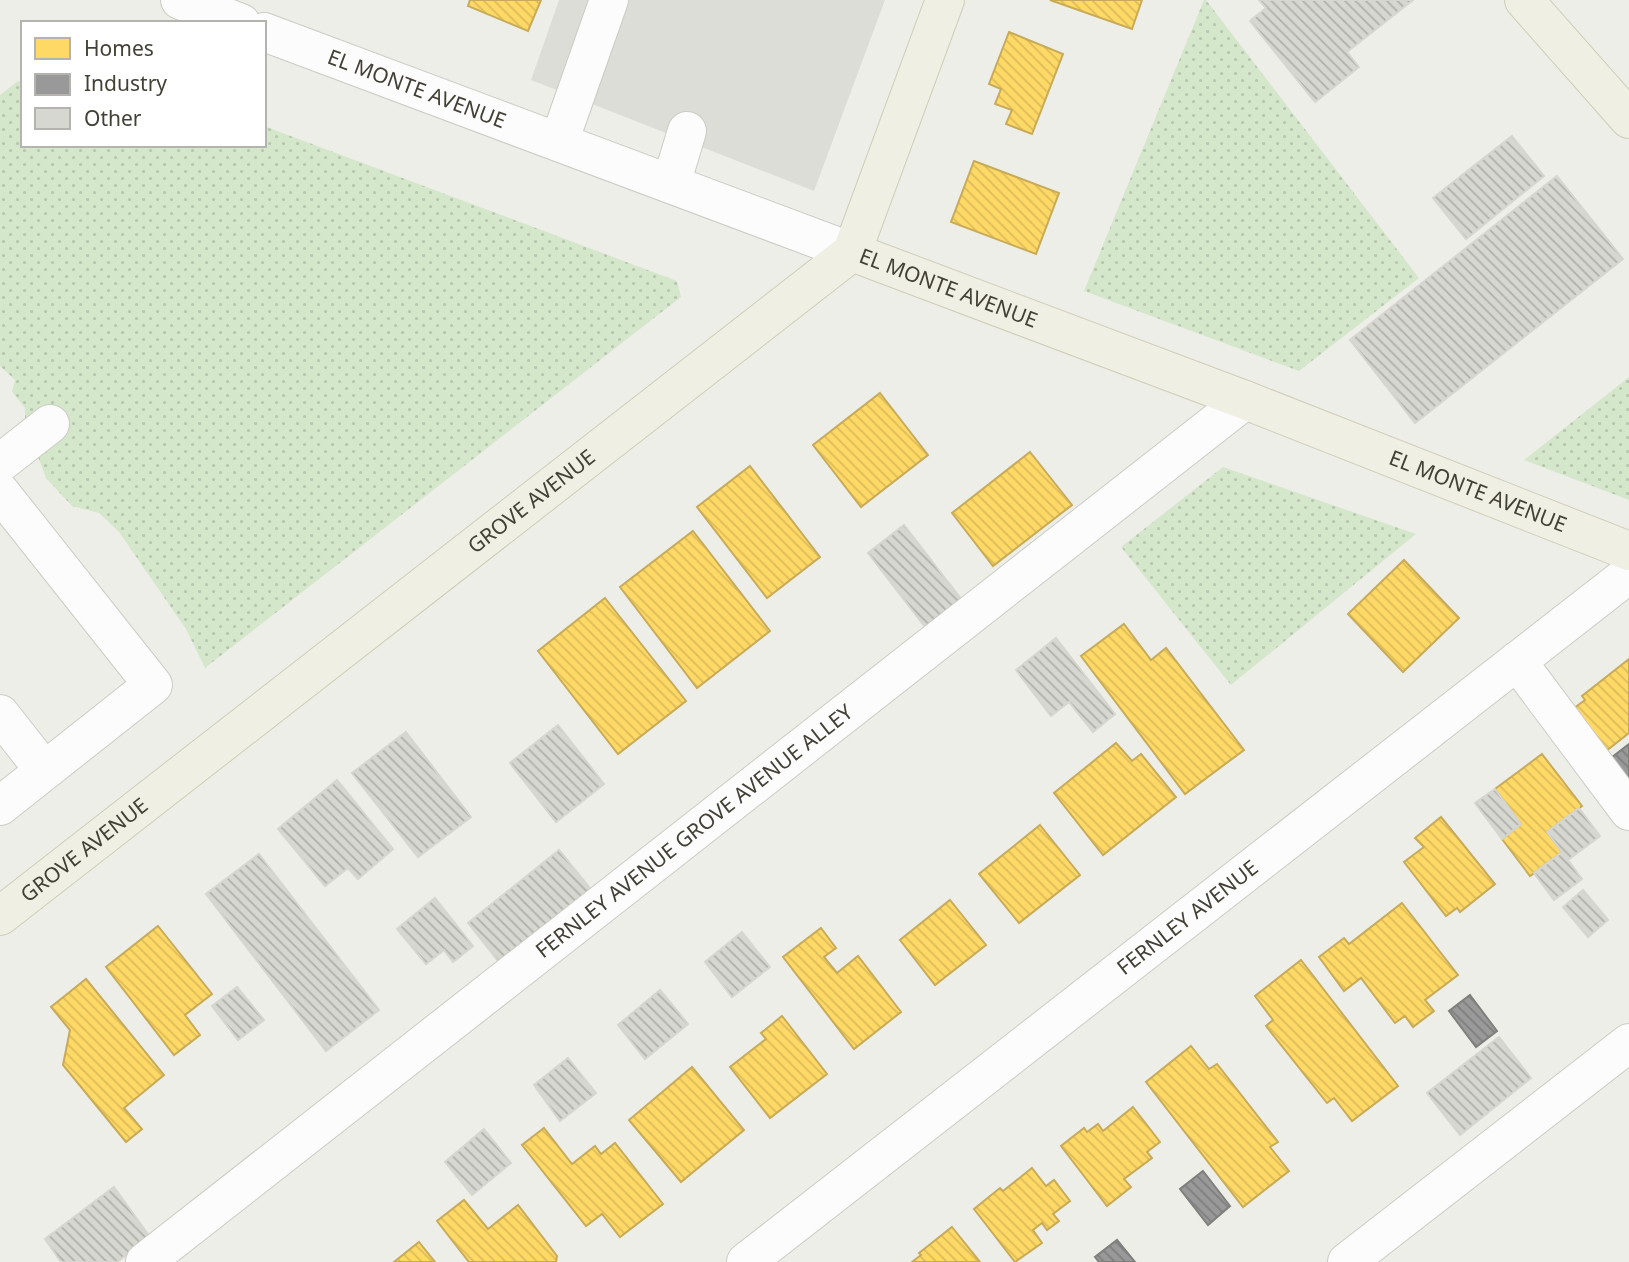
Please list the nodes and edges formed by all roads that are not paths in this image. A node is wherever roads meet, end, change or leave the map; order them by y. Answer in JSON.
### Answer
{"nodes":[{"id":1,"x":180,"y":0,"type":"edge"},
{"id":2,"x":609,"y":0,"type":"edge"},
{"id":3,"x":945,"y":0,"type":"edge"},
{"id":4,"x":1524,"y":0,"type":"edge"},
{"id":5,"x":236,"y":21,"type":"edge"},
{"id":6,"x":266,"y":33,"type":"edge"},
{"id":7,"x":1629,"y":119,"type":"edge"},
{"id":8,"x":687,"y":131,"type":"dead end"},
{"id":9,"x":559,"y":142,"type":"junction"},
{"id":10,"x":671,"y":184,"type":"junction"},
{"id":11,"x":852,"y":252,"type":"junction"},
{"id":12,"x":1245,"y":400,"type":"junction"},
{"id":13,"x":50,"y":424,"type":"dead end"},
{"id":14,"x":0,"y":463,"type":"edge"},
{"id":15,"x":0,"y":492,"type":"edge"},
{"id":16,"x":1629,"y":551,"type":"edge"},
{"id":17,"x":1629,"y":574,"type":"edge"},
{"id":18,"x":1517,"y":661,"type":"junction"},
{"id":19,"x":0,"y":714,"type":"edge"},
{"id":20,"x":44,"y":770,"type":"junction"},
{"id":21,"x":0,"y":806,"type":"edge"},
{"id":22,"x":1629,"y":811,"type":"edge"},
{"id":23,"x":0,"y":916,"type":"edge"},
{"id":24,"x":1629,"y":1043,"type":"edge"},
{"id":25,"x":145,"y":1262,"type":"edge"},
{"id":26,"x":746,"y":1262,"type":"edge"},
{"id":27,"x":1347,"y":1262,"type":"edge"}],
"edges":[{"from":1,"to":5,"type":"street"},
{"from":2,"to":9,"type":"street"},
{"from":3,"to":11,"type":"main road"},
{"from":4,"to":7,"type":"main road"},
{"from":6,"to":9,"type":"street","name":"EL MONTE AVENUE"},
{"from":8,"to":10,"type":"street"},
{"from":9,"to":10,"type":"street","name":"EL MONTE AVENUE"},
{"from":10,"to":11,"type":"street","name":"EL MONTE AVENUE"},
{"from":11,"to":12,"type":"main road","name":"EL MONTE AVENUE"},
{"from":11,"to":23,"type":"main road","name":"GROVE AVENUE"},
{"from":12,"to":16,"type":"main road","name":"EL MONTE AVENUE"},
{"from":12,"to":25,"type":"street","name":"FERNLEY AVENUE GROVE AVENUE ALLEY"},
{"from":13,"to":14,"type":"street"},
{"from":15,"to":20,"type":"street"},
{"from":17,"to":18,"type":"street","name":"FERNLEY AVENUE"},
{"from":18,"to":22,"type":"street"},
{"from":18,"to":26,"type":"street","name":"FERNLEY AVENUE"},
{"from":19,"to":20,"type":"street"},
{"from":20,"to":21,"type":"street"},
{"from":24,"to":27,"type":"street"}]}
